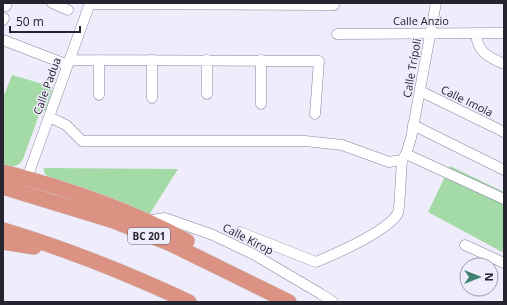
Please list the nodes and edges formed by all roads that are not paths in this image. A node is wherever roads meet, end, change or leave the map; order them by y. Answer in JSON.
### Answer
{"nodes":[{"id":1,"x":52,"y":3,"type":"edge"},
{"id":2,"x":90,"y":3,"type":"edge"},
{"id":3,"x":436,"y":3,"type":"edge"},
{"id":4,"x":161,"y":4,"type":"edge"},
{"id":5,"x":292,"y":4,"type":"edge"},
{"id":6,"x":334,"y":5,"type":"dead end"},
{"id":7,"x":68,"y":10,"type":"dead end"},
{"id":8,"x":504,"y":32,"type":"edge"},
{"id":9,"x":430,"y":33,"type":"junction"},
{"id":10,"x":476,"y":33,"type":"junction"},
{"id":11,"x":337,"y":34,"type":"dead end"},
{"id":12,"x":3,"y":40,"type":"edge"},
{"id":13,"x":99,"y":60,"type":"junction"},
{"id":14,"x":152,"y":60,"type":"junction"},
{"id":15,"x":207,"y":60,"type":"junction"},
{"id":16,"x":262,"y":60,"type":"junction"},
{"id":17,"x":69,"y":62,"type":"junction"},
{"id":18,"x":504,"y":64,"type":"edge"},
{"id":19,"x":420,"y":91,"type":"junction"},
{"id":20,"x":207,"y":94,"type":"dead end"},
{"id":21,"x":99,"y":95,"type":"dead end"},
{"id":22,"x":152,"y":98,"type":"dead end"},
{"id":23,"x":261,"y":104,"type":"dead end"},
{"id":24,"x":315,"y":114,"type":"dead end"},
{"id":25,"x":49,"y":117,"type":"junction"},
{"id":26,"x":413,"y":125,"type":"junction"},
{"id":27,"x":504,"y":132,"type":"edge"},
{"id":28,"x":404,"y":157,"type":"junction"},
{"id":29,"x":504,"y":170,"type":"edge"},
{"id":30,"x":3,"y":172,"type":"edge"},
{"id":31,"x":27,"y":178,"type":"junction"},
{"id":32,"x":3,"y":187,"type":"edge"},
{"id":33,"x":504,"y":199,"type":"edge"},
{"id":34,"x":144,"y":221,"type":"junction"},
{"id":35,"x":3,"y":230,"type":"edge"},
{"id":36,"x":240,"y":232,"type":"dead end"},
{"id":37,"x":3,"y":242,"type":"edge"},
{"id":38,"x":465,"y":245,"type":"dead end"},
{"id":39,"x":61,"y":248,"type":"junction"},
{"id":40,"x":504,"y":262,"type":"edge"},
{"id":41,"x":269,"y":292,"type":"junction"},
{"id":42,"x":189,"y":302,"type":"edge"},
{"id":43,"x":289,"y":302,"type":"edge"},
{"id":44,"x":332,"y":302,"type":"edge"}],
"edges":[{"from":1,"to":7,"type":"street"},
{"from":2,"to":4,"type":"street"},
{"from":2,"to":17,"type":"street","name":"Calle Padua"},
{"from":3,"to":9,"type":"street","name":"Calle Trípoli"},
{"from":4,"to":5,"type":"street"},
{"from":5,"to":6,"type":"street"},
{"from":8,"to":10,"type":"street","name":"Calle Anzio"},
{"from":9,"to":10,"type":"street","name":"Calle Anzio"},
{"from":9,"to":11,"type":"street","name":"Calle Anzio"},
{"from":9,"to":19,"type":"street","name":"Calle Trípoli"},
{"from":10,"to":18,"type":"street"},
{"from":12,"to":17,"type":"street"},
{"from":13,"to":14,"type":"street"},
{"from":13,"to":17,"type":"street"},
{"from":13,"to":21,"type":"street"},
{"from":14,"to":15,"type":"street"},
{"from":14,"to":22,"type":"street"},
{"from":15,"to":16,"type":"street"},
{"from":15,"to":20,"type":"street"},
{"from":16,"to":23,"type":"street"},
{"from":16,"to":24,"type":"street"},
{"from":17,"to":25,"type":"street","name":"Calle Padua"},
{"from":19,"to":26,"type":"street","name":"Calle Trípoli"},
{"from":19,"to":27,"type":"street","name":"Calle Imola"},
{"from":25,"to":28,"type":"street"},
{"from":25,"to":31,"type":"street","name":"Calle Padua"},
{"from":26,"to":28,"type":"street","name":"Calle Trípoli"},
{"from":26,"to":29,"type":"street"},
{"from":28,"to":33,"type":"street"},
{"from":28,"to":36,"type":"street","name":"Calle Trípoli"},
{"from":30,"to":31,"type":"highway"},
{"from":31,"to":34,"type":"highway"},
{"from":32,"to":41,"type":"highway","number":"BC 201"},
{"from":34,"to":41,"type":"highway"},
{"from":34,"to":44,"type":"street","name":"Calle Kirop"},
{"from":35,"to":39,"type":"highway"},
{"from":37,"to":39,"type":"highway"},
{"from":38,"to":40,"type":"street"},
{"from":39,"to":42,"type":"highway"},
{"from":41,"to":43,"type":"highway","number":"BC 201"}]}
